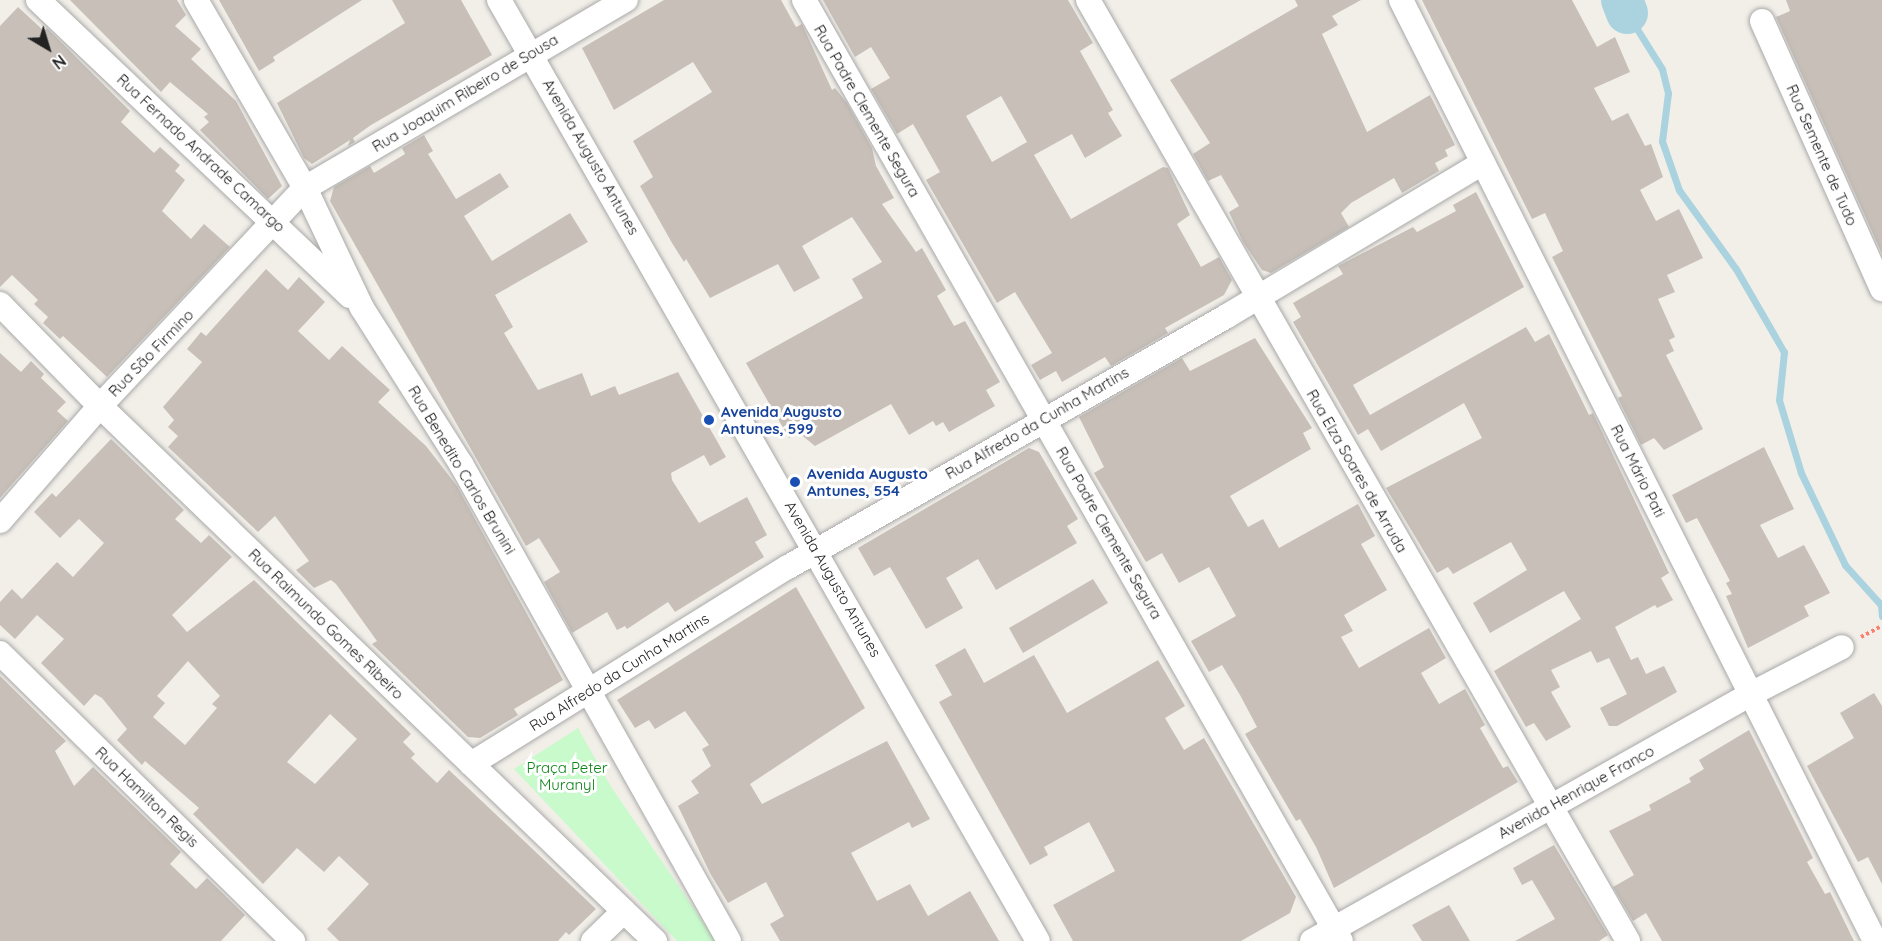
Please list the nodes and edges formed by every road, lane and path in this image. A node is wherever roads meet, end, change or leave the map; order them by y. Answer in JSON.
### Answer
{"nodes":[{"id":1,"x":38,"y":0,"type":"edge"},
{"id":2,"x":196,"y":0,"type":"edge"},
{"id":3,"x":499,"y":0,"type":"edge"},
{"id":4,"x":626,"y":0,"type":"edge"},
{"id":5,"x":804,"y":0,"type":"edge"},
{"id":6,"x":1088,"y":0,"type":"edge"},
{"id":7,"x":1401,"y":0,"type":"edge"},
{"id":8,"x":1762,"y":21,"type":"dead end"},
{"id":9,"x":531,"y":53,"type":"junction"},
{"id":10,"x":1483,"y":163,"type":"junction"},
{"id":11,"x":305,"y":188,"type":"junction"},
{"id":12,"x":274,"y":222,"type":"junction"},
{"id":13,"x":1882,"y":290,"type":"edge"},
{"id":14,"x":1258,"y":298,"type":"junction"},
{"id":15,"x":0,"y":304,"type":"edge"},
{"id":16,"x":362,"y":308,"type":"junction"},
{"id":17,"x":100,"y":406,"type":"junction"},
{"id":18,"x":1044,"y":418,"type":"junction"},
{"id":19,"x":0,"y":521,"type":"edge"},
{"id":20,"x":816,"y":550,"type":"junction"},
{"id":21,"x":1842,"y":647,"type":"dead end"},
{"id":22,"x":0,"y":653,"type":"edge"},
{"id":23,"x":590,"y":690,"type":"junction"},
{"id":24,"x":1751,"y":694,"type":"junction"},
{"id":25,"x":471,"y":764,"type":"junction"},
{"id":26,"x":1551,"y":806,"type":"junction"},
{"id":27,"x":624,"y":910,"type":"junction"},
{"id":28,"x":1337,"y":935,"type":"edge"},
{"id":29,"x":293,"y":941,"type":"edge"},
{"id":30,"x":593,"y":941,"type":"edge"},
{"id":31,"x":655,"y":941,"type":"edge"},
{"id":32,"x":729,"y":941,"type":"edge"},
{"id":33,"x":1038,"y":941,"type":"edge"},
{"id":34,"x":1312,"y":941,"type":"edge"},
{"id":35,"x":1628,"y":941,"type":"edge"},
{"id":36,"x":1875,"y":941,"type":"edge"}],
"edges":[{"from":1,"to":12,"type":"street","name":"Rua Fernado Andrade Camargo"},
{"from":2,"to":11,"type":"street","name":"Rua Benedito Carlos Brunini"},
{"from":3,"to":9,"type":"street","name":"Avenida Augusto Antunes"},
{"from":4,"to":9,"type":"street","name":"Rua Joaquim Ribeiro de Sousa"},
{"from":5,"to":18,"type":"street","name":"Rua Padre Clemente Segura"},
{"from":6,"to":14,"type":"street","name":"Rua Elza Soares de Arruda"},
{"from":7,"to":10,"type":"street","name":"Rua Mário Pati"},
{"from":8,"to":13,"type":"street","name":"Rua Semente de Tudo"},
{"from":9,"to":11,"type":"street","name":"Rua Joaquim Ribeiro de Sousa"},
{"from":9,"to":20,"type":"street","name":"Avenida Augusto Antunes"},
{"from":10,"to":14,"type":"street","name":"Rua Alfredo da Cunha Martins"},
{"from":10,"to":24,"type":"street","name":"Rua Mário Pati"},
{"from":11,"to":12,"type":"street","name":"Rua São Firmino"},
{"from":11,"to":16,"type":"street","name":"Rua Benedito Carlos Brunini"},
{"from":12,"to":16,"type":"street","name":"Rua Fernado Andrade Camargo"},
{"from":12,"to":17,"type":"street","name":"Rua São Firmino"},
{"from":14,"to":18,"type":"street","name":"Rua Alfredo da Cunha Martins"},
{"from":14,"to":26,"type":"street","name":"Rua Elza Soares de Arruda"},
{"from":15,"to":17,"type":"street","name":"Rua Raimundo Gomes Ribeiro"},
{"from":16,"to":23,"type":"street","name":"Rua Benedito Carlos Brunini"},
{"from":17,"to":19,"type":"street","name":"Rua São Firmino"},
{"from":17,"to":25,"type":"street","name":"Rua Raimundo Gomes Ribeiro"},
{"from":18,"to":20,"type":"street","name":"Rua Alfredo da Cunha Martins"},
{"from":18,"to":28,"type":"street","name":"Rua Padre Clemente Segura"},
{"from":20,"to":23,"type":"street","name":"Rua Alfredo da Cunha Martins"},
{"from":20,"to":33,"type":"street","name":"Avenida Augusto Antunes"},
{"from":21,"to":24,"type":"street","name":"Avenida Henrique Franco"},
{"from":22,"to":29,"type":"street","name":"Rua Hamilton Regis"},
{"from":23,"to":25,"type":"street","name":"Rua Alfredo da Cunha Martins"},
{"from":23,"to":32,"type":"street","name":"Rua Benedito Carlos Brunini"},
{"from":24,"to":26,"type":"street","name":"Avenida Henrique Franco"},
{"from":24,"to":36,"type":"street","name":"Rua Mário Pati"},
{"from":25,"to":27,"type":"street","name":"Rua Raimundo Gomes Ribeiro"},
{"from":26,"to":28,"type":"street","name":"Avenida Henrique Franco"},
{"from":26,"to":35,"type":"street","name":"Rua Elza Soares de Arruda"},
{"from":27,"to":30,"type":"street"},
{"from":27,"to":31,"type":"street","name":"Rua Raimundo Gomes Ribeiro"},
{"from":28,"to":34,"type":"street","name":"Avenida Henrique Franco"}]}
